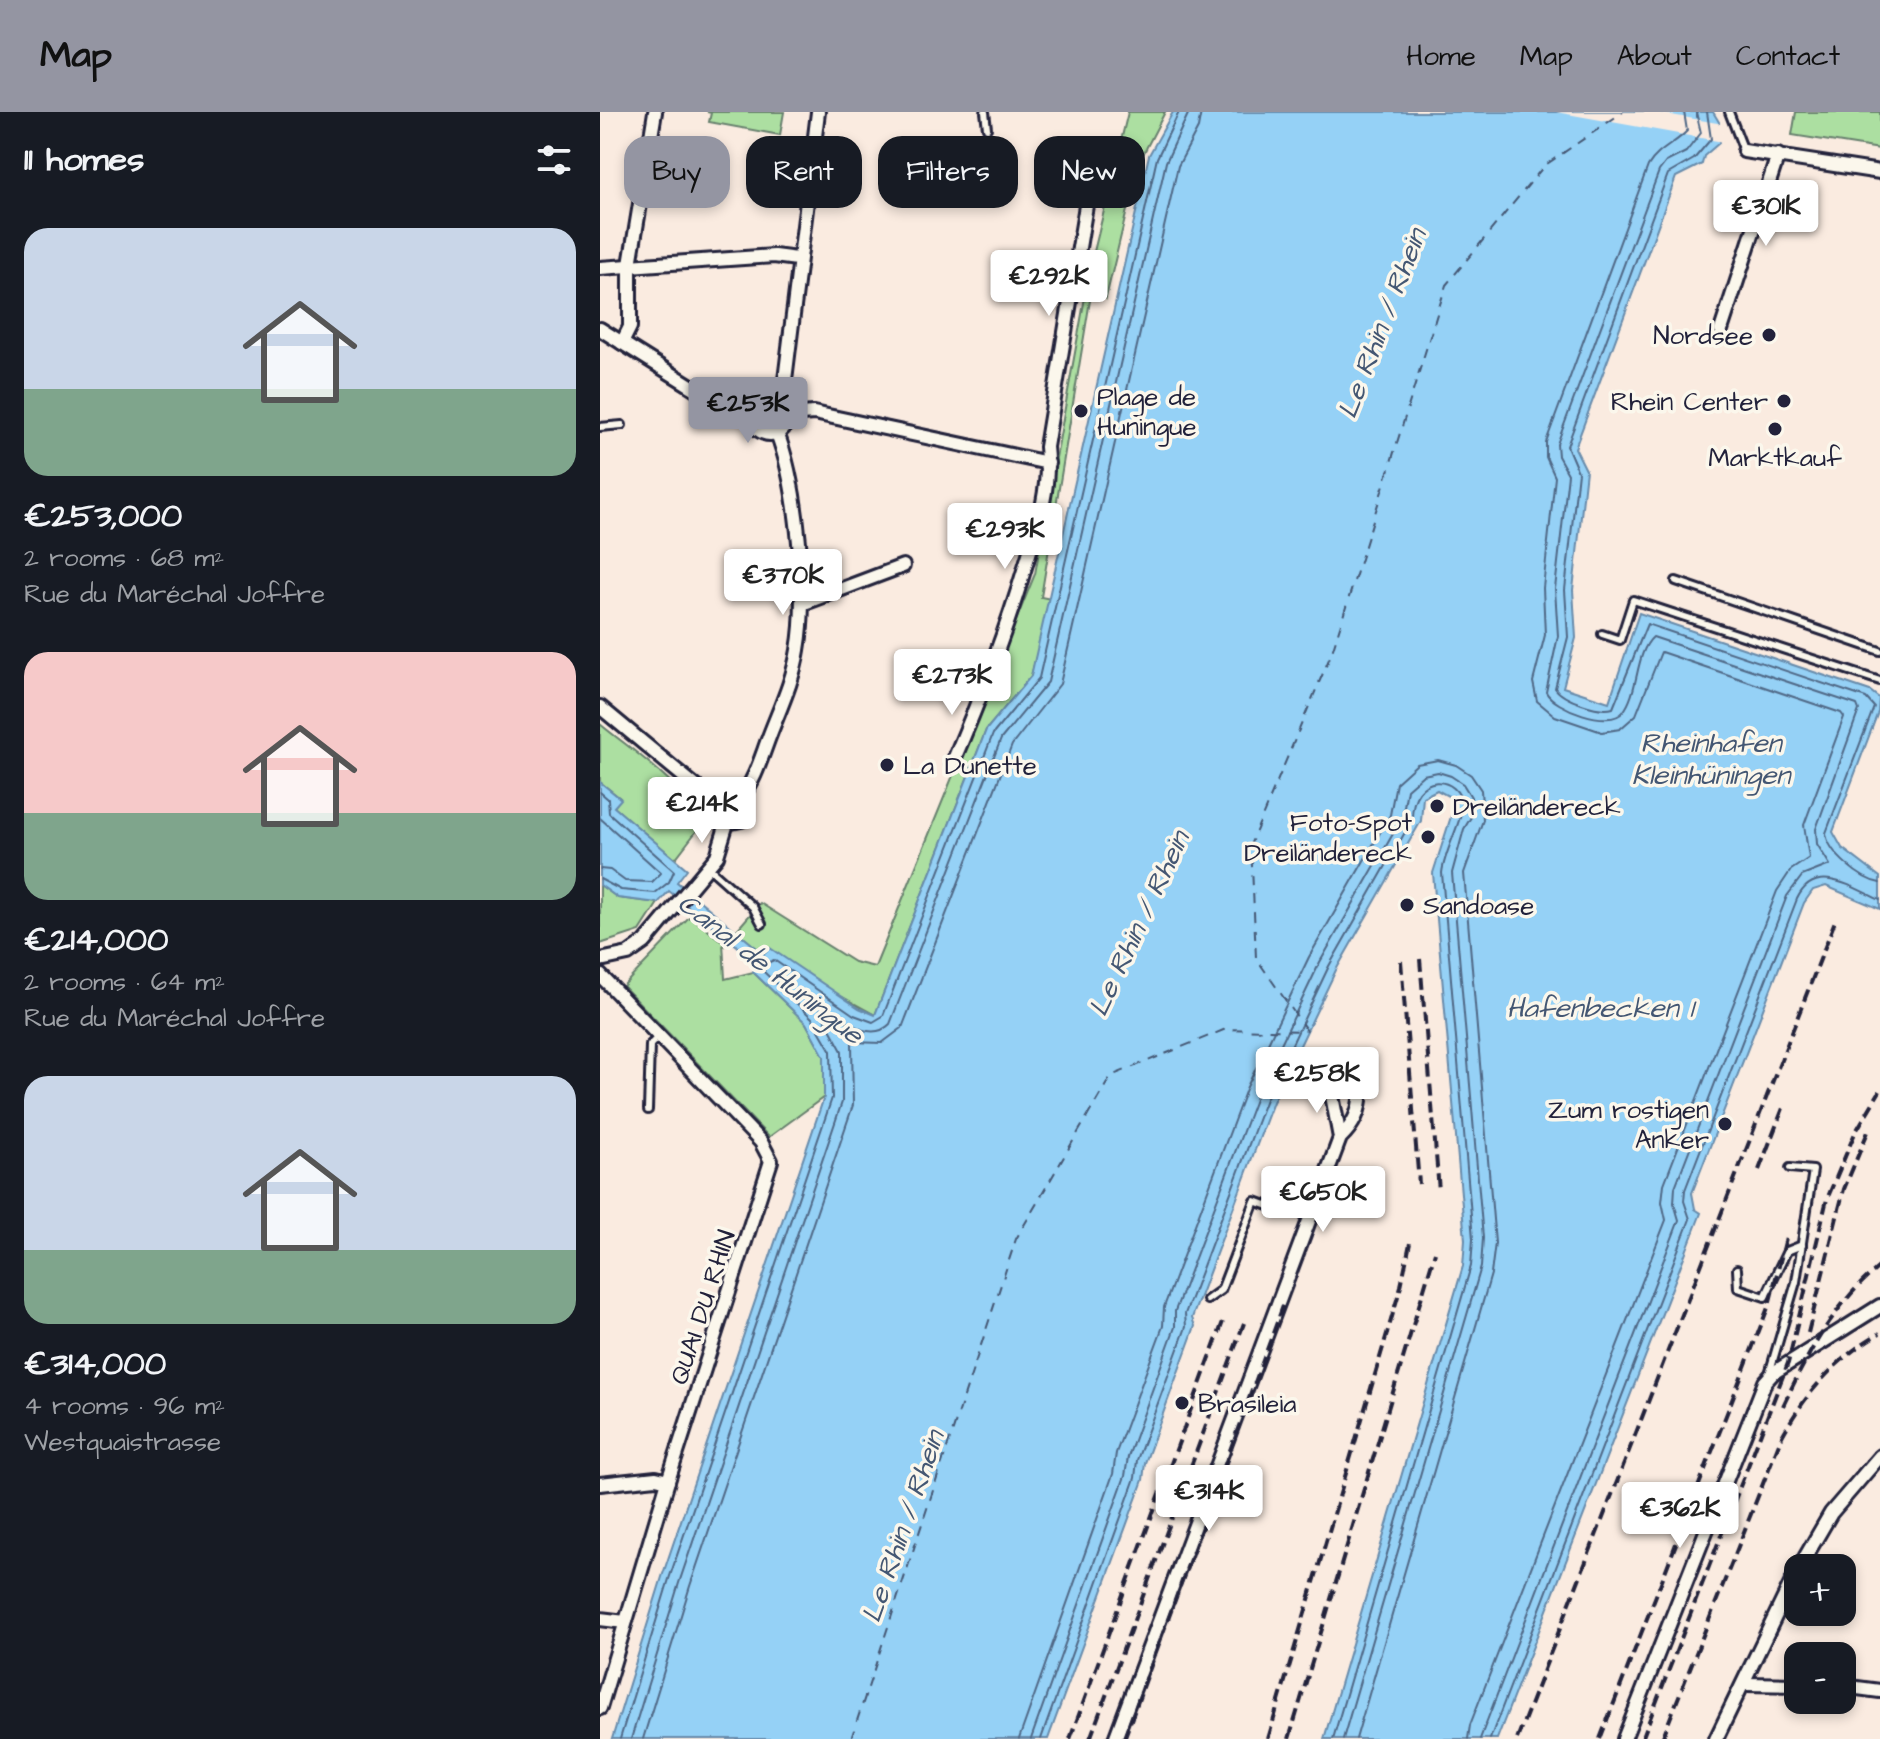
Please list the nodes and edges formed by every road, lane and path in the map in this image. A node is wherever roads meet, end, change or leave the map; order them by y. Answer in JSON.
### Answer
{"nodes":[{"id":1,"x":655,"y":112,"type":"edge"},
{"id":2,"x":818,"y":112,"type":"edge"},
{"id":3,"x":985,"y":112,"type":"edge"},
{"id":4,"x":1729,"y":112,"type":"edge"},
{"id":5,"x":987,"y":128,"type":"dead end"},
{"id":6,"x":1744,"y":151,"type":"joint"},
{"id":7,"x":1778,"y":155,"type":"junction"},
{"id":8,"x":1880,"y":172,"type":"edge"},
{"id":9,"x":1086,"y":208,"type":"edge"},
{"id":10,"x":797,"y":259,"type":"junction"},
{"id":11,"x":630,"y":265,"type":"junction"},
{"id":12,"x":600,"y":268,"type":"edge"},
{"id":13,"x":600,"y":329,"type":"edge"},
{"id":14,"x":1721,"y":330,"type":"dead end"},
{"id":15,"x":622,"y":343,"type":"junction"},
{"id":16,"x":778,"y":399,"type":"junction"},
{"id":17,"x":751,"y":413,"type":"junction"},
{"id":18,"x":788,"y":415,"type":"junction"},
{"id":19,"x":622,"y":425,"type":"dead end"},
{"id":20,"x":600,"y":427,"type":"edge"},
{"id":21,"x":777,"y":433,"type":"junction"},
{"id":22,"x":1048,"y":463,"type":"junction"},
{"id":23,"x":903,"y":566,"type":"dead end"},
{"id":24,"x":1676,"y":581,"type":"dead end"},
{"id":25,"x":802,"y":604,"type":"junction"},
{"id":26,"x":1602,"y":634,"type":"dead end"},
{"id":27,"x":1880,"y":651,"type":"edge"},
{"id":28,"x":1880,"y":681,"type":"edge"},
{"id":29,"x":600,"y":707,"type":"edge"},
{"id":30,"x":952,"y":764,"type":"dead end"},
{"id":31,"x":741,"y":798,"type":"junction"},
{"id":32,"x":717,"y":804,"type":"junction"},
{"id":33,"x":727,"y":823,"type":"junction"},
{"id":34,"x":704,"y":872,"type":"junction"},
{"id":35,"x":762,"y":924,"type":"dead end"},
{"id":36,"x":600,"y":960,"type":"edge"},
{"id":37,"x":600,"y":975,"type":"edge"},
{"id":38,"x":658,"y":1037,"type":"junction"},
{"id":39,"x":648,"y":1110,"type":"dead end"},
{"id":40,"x":1340,"y":1138,"type":"junction"},
{"id":41,"x":1790,"y":1168,"type":"dead end"},
{"id":42,"x":1277,"y":1209,"type":"dead end"},
{"id":43,"x":1802,"y":1245,"type":"junction"},
{"id":44,"x":1737,"y":1269,"type":"dead end"},
{"id":45,"x":1207,"y":1300,"type":"dead end"},
{"id":46,"x":1880,"y":1306,"type":"edge"},
{"id":47,"x":1768,"y":1377,"type":"junction"},
{"id":48,"x":1880,"y":1456,"type":"edge"},
{"id":49,"x":668,"y":1481,"type":"junction"},
{"id":50,"x":600,"y":1484,"type":"edge"},
{"id":51,"x":1807,"y":1554,"type":"edge"},
{"id":52,"x":1784,"y":1599,"type":"edge"},
{"id":53,"x":600,"y":1619,"type":"edge"},
{"id":54,"x":625,"y":1622,"type":"junction"},
{"id":55,"x":1745,"y":1684,"type":"junction"},
{"id":56,"x":1784,"y":1685,"type":"edge"},
{"id":57,"x":1856,"y":1688,"type":"edge"},
{"id":58,"x":1880,"y":1691,"type":"edge"},
{"id":59,"x":600,"y":1708,"type":"edge"},
{"id":60,"x":1115,"y":1739,"type":"edge"},
{"id":61,"x":1624,"y":1739,"type":"edge"},
{"id":62,"x":1716,"y":1739,"type":"edge"}],
"edges":[{"from":1,"to":11,"type":"street"},
{"from":2,"to":10,"type":"street"},
{"from":3,"to":5,"type":"lane"},
{"from":4,"to":6,"type":"lane"},
{"from":6,"to":7,"type":"street"},
{"from":7,"to":8,"type":"street"},
{"from":7,"to":14,"type":"street"},
{"from":9,"to":22,"type":"street"},
{"from":10,"to":11,"type":"street"},
{"from":10,"to":16,"type":"street"},
{"from":11,"to":12,"type":"street"},
{"from":11,"to":15,"type":"street"},
{"from":13,"to":15,"type":"street"},
{"from":15,"to":17,"type":"street"},
{"from":16,"to":17,"type":"street"},
{"from":16,"to":18,"type":"street"},
{"from":17,"to":21,"type":"street"},
{"from":18,"to":21,"type":"street"},
{"from":18,"to":22,"type":"street"},
{"from":19,"to":20,"type":"lane"},
{"from":21,"to":25,"type":"street"},
{"from":22,"to":30,"type":"street"},
{"from":23,"to":25,"type":"street"},
{"from":24,"to":27,"type":"lane"},
{"from":25,"to":31,"type":"street"},
{"from":26,"to":28,"type":"lane"},
{"from":29,"to":32,"type":"street"},
{"from":31,"to":32,"type":"street"},
{"from":31,"to":33,"type":"street"},
{"from":32,"to":33,"type":"street"},
{"from":33,"to":34,"type":"street"},
{"from":34,"to":35,"type":"lane"},
{"from":34,"to":36,"type":"street"},
{"from":37,"to":38,"type":"street","name":"QUAI DU RHIN"},
{"from":38,"to":39,"type":"lane"},
{"from":38,"to":49,"type":"street","name":"QUAI DU RHIN"},
{"from":40,"to":40,"type":"street"},
{"from":40,"to":60,"type":"street"},
{"from":41,"to":43,"type":"lane"},
{"from":42,"to":45,"type":"lane"},
{"from":43,"to":44,"type":"lane"},
{"from":43,"to":47,"type":"lane"},
{"from":46,"to":47,"type":"street"},
{"from":47,"to":61,"type":"street"},
{"from":48,"to":51,"type":"street"},
{"from":49,"to":50,"type":"street"},
{"from":49,"to":54,"type":"street","name":"QUAI DU RHIN"},
{"from":52,"to":55,"type":"street"},
{"from":53,"to":54,"type":"street"},
{"from":54,"to":59,"type":"street","name":"QUAI DU RHIN"},
{"from":55,"to":56,"type":"street"},
{"from":55,"to":62,"type":"street"},
{"from":57,"to":58,"type":"street"}]}
